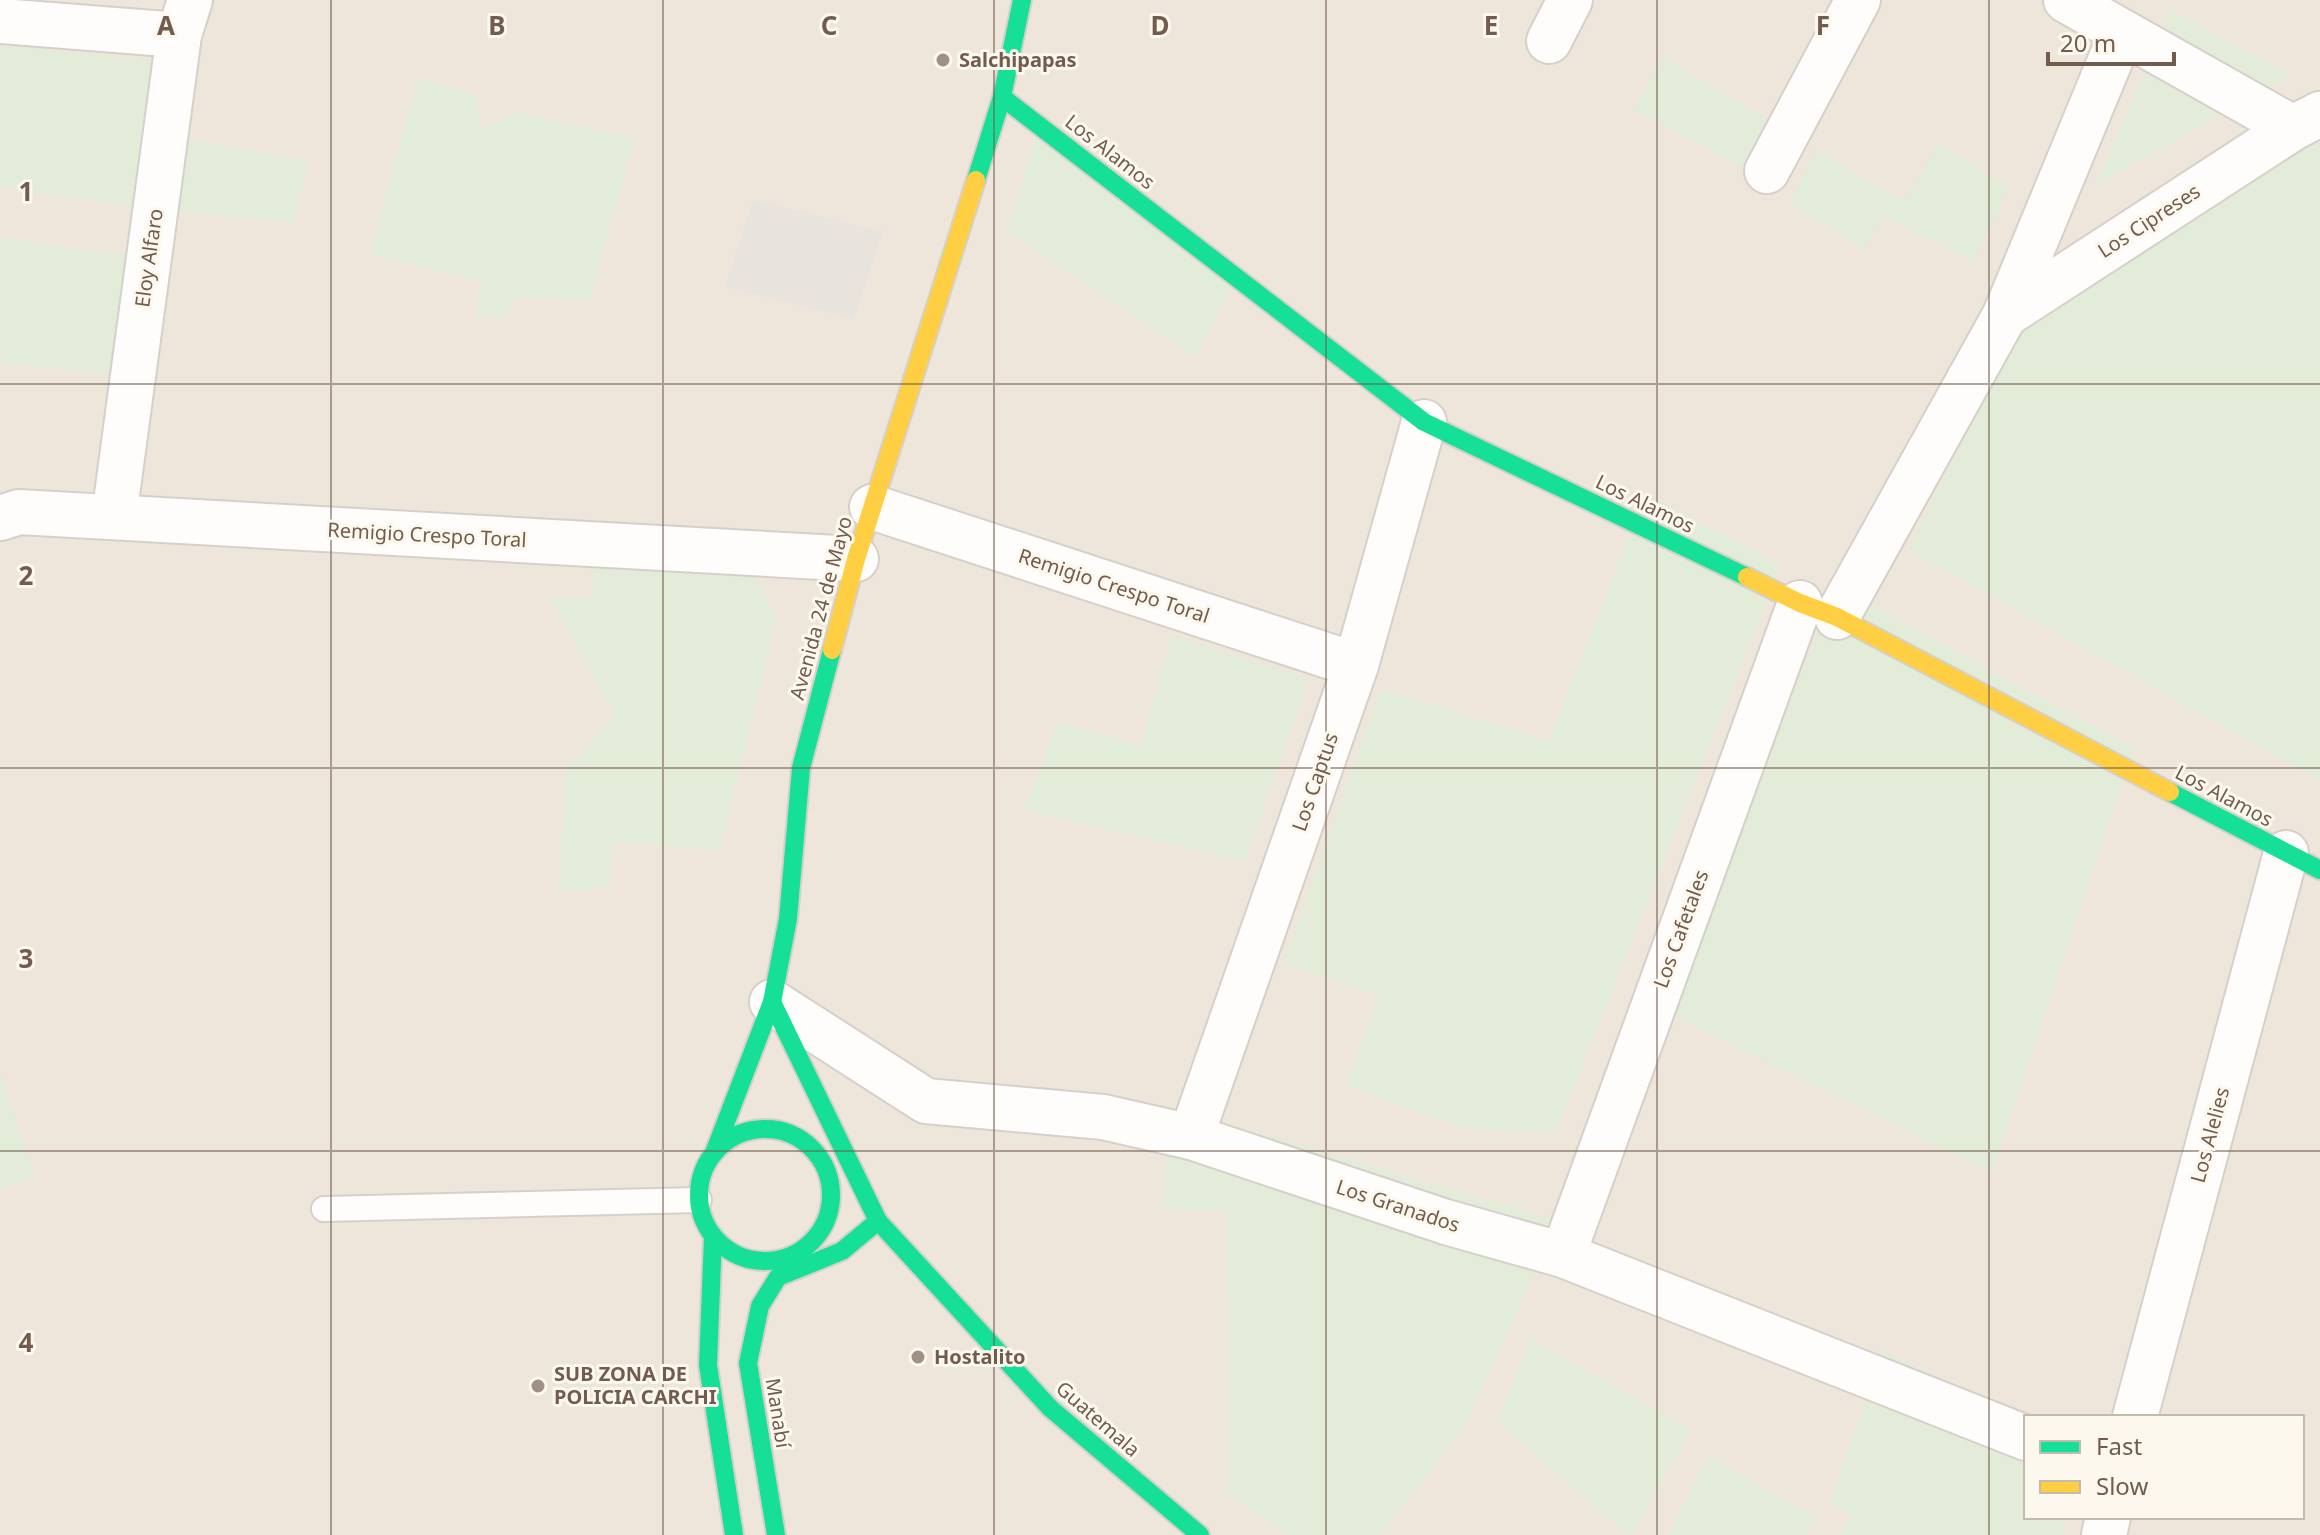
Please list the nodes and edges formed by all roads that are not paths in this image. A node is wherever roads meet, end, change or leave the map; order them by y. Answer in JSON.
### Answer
{"nodes":[{"id":1,"x":1022,"y":0,"type":"edge"},
{"id":2,"x":1570,"y":0,"type":"edge"},
{"id":3,"x":1858,"y":0,"type":"edge"},
{"id":4,"x":2066,"y":0,"type":"edge"},
{"id":5,"x":22,"y":15,"type":"edge"},
{"id":6,"x":185,"y":17,"type":"edge"},
{"id":7,"x":2122,"y":32,"type":"junction"},
{"id":8,"x":1549,"y":41,"type":"dead end"},
{"id":9,"x":1002,"y":97,"type":"junction"},
{"id":10,"x":2307,"y":121,"type":"edge"},
{"id":11,"x":1767,"y":171,"type":"dead end"},
{"id":12,"x":2005,"y":315,"type":"junction"},
{"id":13,"x":1424,"y":422,"type":"junction"},
{"id":14,"x":872,"y":507,"type":"junction"},
{"id":15,"x":114,"y":517,"type":"junction"},
{"id":16,"x":0,"y":518,"type":"edge"},
{"id":17,"x":856,"y":559,"type":"junction"},
{"id":18,"x":1818,"y":610,"type":"junction"},
{"id":19,"x":1356,"y":665,"type":"junction"},
{"id":20,"x":2303,"y":862,"type":"edge"},
{"id":21,"x":772,"y":1002,"type":"junction"},
{"id":22,"x":1191,"y":1137,"type":"junction"},
{"id":23,"x":714,"y":1153,"type":"junction"},
{"id":24,"x":699,"y":1200,"type":"junction"},
{"id":25,"x":324,"y":1209,"type":"dead end"},
{"id":26,"x":878,"y":1221,"type":"junction"},
{"id":27,"x":713,"y":1236,"type":"junction"},
{"id":28,"x":1563,"y":1255,"type":"junction"},
{"id":29,"x":2136,"y":1415,"type":"edge"},
{"id":30,"x":2024,"y":1437,"type":"edge"},
{"id":31,"x":734,"y":1535,"type":"edge"},
{"id":32,"x":776,"y":1535,"type":"edge"},
{"id":33,"x":1200,"y":1535,"type":"edge"}],
"edges":[{"from":1,"to":9,"type":"main road","name":"Avenida 24 de Mayo"},
{"from":2,"to":8,"type":"street"},
{"from":3,"to":11,"type":"street"},
{"from":4,"to":7,"type":"street","name":"Los Cipreses"},
{"from":5,"to":6,"type":"street"},
{"from":6,"to":15,"type":"street","name":"Eloy Alfaro"},
{"from":7,"to":10,"type":"street","name":"Los Cipreses"},
{"from":7,"to":12,"type":"street","name":"Los Cafetales"},
{"from":9,"to":13,"type":"main road","name":"Los Alamos"},
{"from":9,"to":14,"type":"main road","name":"Avenida 24 de Mayo"},
{"from":10,"to":12,"type":"street","name":"Los Cipreses"},
{"from":12,"to":18,"type":"street","name":"Los Cafetales"},
{"from":13,"to":18,"type":"main road","name":"Los Alamos"},
{"from":13,"to":19,"type":"street","name":"Los Captus"},
{"from":14,"to":17,"type":"main road","name":"Avenida 24 de Mayo"},
{"from":14,"to":19,"type":"street","name":"Remigio Crespo Toral"},
{"from":15,"to":16,"type":"street","name":"Remigio Crespo Toral"},
{"from":15,"to":17,"type":"street","name":"Remigio Crespo Toral"},
{"from":17,"to":21,"type":"main road","name":"Avenida 24 de Mayo"},
{"from":18,"to":20,"type":"main road","name":"Los Alamos"},
{"from":18,"to":28,"type":"street","name":"Los Cafetales"},
{"from":19,"to":22,"type":"street","name":"Los Captus"},
{"from":20,"to":29,"type":"street","name":"Los Alelies"},
{"from":21,"to":22,"type":"street","name":"Los Granados"},
{"from":21,"to":23,"type":"main road","name":"Avenida 24 de Mayo"},
{"from":21,"to":26,"type":"main road"},
{"from":22,"to":28,"type":"street","name":"Los Granados"},
{"from":23,"to":24,"type":"main road"},
{"from":23,"to":27,"type":"main road"},
{"from":24,"to":25,"type":"lane"},
{"from":24,"to":27,"type":"main road"},
{"from":26,"to":32,"type":"main road","name":"Manabí"},
{"from":26,"to":33,"type":"main road","name":"Guatemala"},
{"from":27,"to":31,"type":"main road"},
{"from":28,"to":30,"type":"street","name":"Los Granados"}]}
